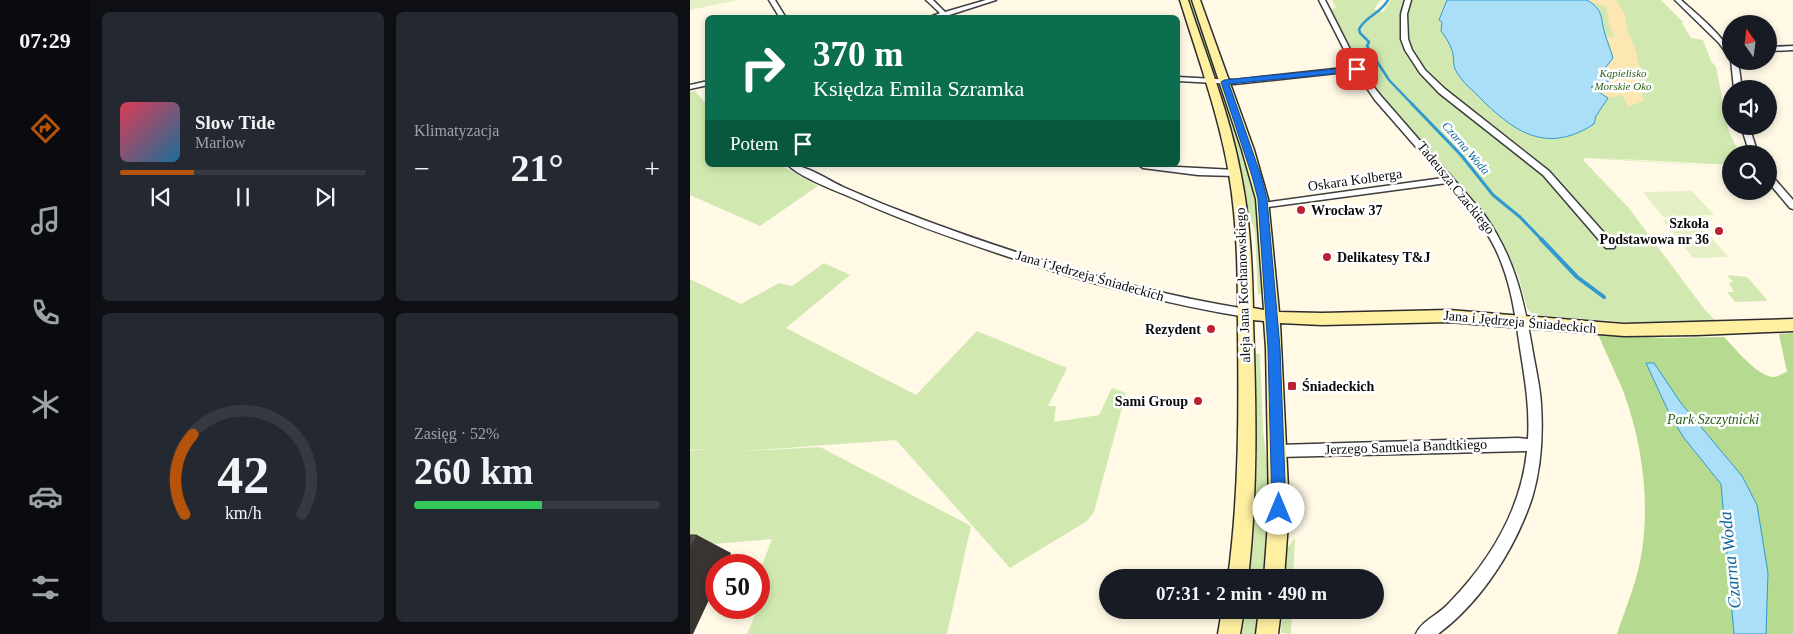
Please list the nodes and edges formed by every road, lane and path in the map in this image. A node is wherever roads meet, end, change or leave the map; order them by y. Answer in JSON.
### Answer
{"nodes":[{"id":1,"x":772,"y":0,"type":"edge"},
{"id":2,"x":929,"y":0,"type":"edge"},
{"id":3,"x":993,"y":0,"type":"edge"},
{"id":4,"x":1184,"y":0,"type":"edge"},
{"id":5,"x":1196,"y":0,"type":"edge"},
{"id":6,"x":1322,"y":0,"type":"edge"},
{"id":7,"x":1408,"y":0,"type":"edge"},
{"id":8,"x":1678,"y":0,"type":"edge"},
{"id":9,"x":955,"y":11,"type":"junction"},
{"id":10,"x":944,"y":14,"type":"junction"},
{"id":11,"x":781,"y":15,"type":"edge"},
{"id":12,"x":941,"y":15,"type":"edge"},
{"id":13,"x":962,"y":15,"type":"edge"},
{"id":14,"x":1722,"y":42,"type":"edge"},
{"id":15,"x":1793,"y":48,"type":"edge"},
{"id":16,"x":1778,"y":49,"type":"edge"},
{"id":17,"x":1357,"y":69,"type":"junction"},
{"id":18,"x":1180,"y":79,"type":"edge"},
{"id":19,"x":1208,"y":79,"type":"junction"},
{"id":20,"x":1224,"y":82,"type":"junction"},
{"id":21,"x":705,"y":83,"type":"edge"},
{"id":22,"x":690,"y":87,"type":"edge"},
{"id":23,"x":796,"y":167,"type":"edge"},
{"id":24,"x":1160,"y":167,"type":"edge"},
{"id":25,"x":1235,"y":173,"type":"junction"},
{"id":26,"x":1450,"y":180,"type":"junction"},
{"id":27,"x":1777,"y":187,"type":"edge"},
{"id":28,"x":1263,"y":206,"type":"junction"},
{"id":29,"x":1793,"y":206,"type":"edge"},
{"id":30,"x":1610,"y":246,"type":"dead end"},
{"id":31,"x":1246,"y":313,"type":"junction"},
{"id":32,"x":1271,"y":318,"type":"junction"},
{"id":33,"x":1522,"y":321,"type":"junction"},
{"id":34,"x":1793,"y":325,"type":"edge"},
{"id":35,"x":1533,"y":446,"type":"junction"},
{"id":36,"x":1278,"y":451,"type":"junction"},
{"id":37,"x":1239,"y":569,"type":"edge"},
{"id":38,"x":1275,"y":569,"type":"edge"},
{"id":39,"x":1232,"y":619,"type":"edge"},
{"id":40,"x":1269,"y":619,"type":"edge"},
{"id":41,"x":1229,"y":634,"type":"edge"},
{"id":42,"x":1267,"y":634,"type":"edge"},
{"id":43,"x":1424,"y":634,"type":"edge"}],
"edges":[{"from":1,"to":11,"type":"street"},
{"from":2,"to":10,"type":"street"},
{"from":3,"to":9,"type":"street"},
{"from":4,"to":19,"type":"main road","name":"aleja Jana Kochanowskiego"},
{"from":5,"to":20,"type":"main road","name":"aleja Jana Kochanowskiego"},
{"from":6,"to":17,"type":"street","name":"Tadeusza Czackiego"},
{"from":7,"to":30,"type":"street"},
{"from":8,"to":14,"type":"street"},
{"from":9,"to":10,"type":"street"},
{"from":9,"to":13,"type":"street"},
{"from":10,"to":12,"type":"street"},
{"from":15,"to":16,"type":"street"},
{"from":17,"to":20,"type":"street"},
{"from":17,"to":26,"type":"street","name":"Tadeusza Czackiego"},
{"from":18,"to":19,"type":"street"},
{"from":19,"to":20,"type":"street"},
{"from":19,"to":25,"type":"main road","name":"aleja Jana Kochanowskiego"},
{"from":20,"to":28,"type":"main road","name":"aleja Jana Kochanowskiego"},
{"from":21,"to":22,"type":"street"},
{"from":23,"to":31,"type":"street","name":"Jana i Jędrzeja Śniadeckich"},
{"from":24,"to":25,"type":"street"},
{"from":25,"to":31,"type":"main road","name":"aleja Jana Kochanowskiego"},
{"from":26,"to":28,"type":"street","name":"Oskara Kolberga"},
{"from":26,"to":33,"type":"street","name":"Tadeusza Czackiego"},
{"from":27,"to":29,"type":"street"},
{"from":28,"to":32,"type":"main road","name":"aleja Jana Kochanowskiego"},
{"from":31,"to":32,"type":"main road","name":"Jana i Jędrzeja Śniadeckich"},
{"from":31,"to":37,"type":"main road","name":"aleja Jana Kochanowskiego"},
{"from":32,"to":33,"type":"main road","name":"Jana i Jędrzeja Śniadeckich"},
{"from":32,"to":36,"type":"main road","name":"aleja Jana Kochanowskiego"},
{"from":33,"to":34,"type":"main road","name":"Jana i Jędrzeja Śniadeckich"},
{"from":33,"to":35,"type":"street","name":"Tadeusza Czackiego"},
{"from":35,"to":36,"type":"street","name":"Jerzego Samuela Bandtkiego"},
{"from":35,"to":43,"type":"street","name":"Tadeusza Czackiego"},
{"from":36,"to":38,"type":"main road","name":"aleja Jana Kochanowskiego"},
{"from":39,"to":41,"type":"main road"},
{"from":40,"to":42,"type":"main road"}]}
